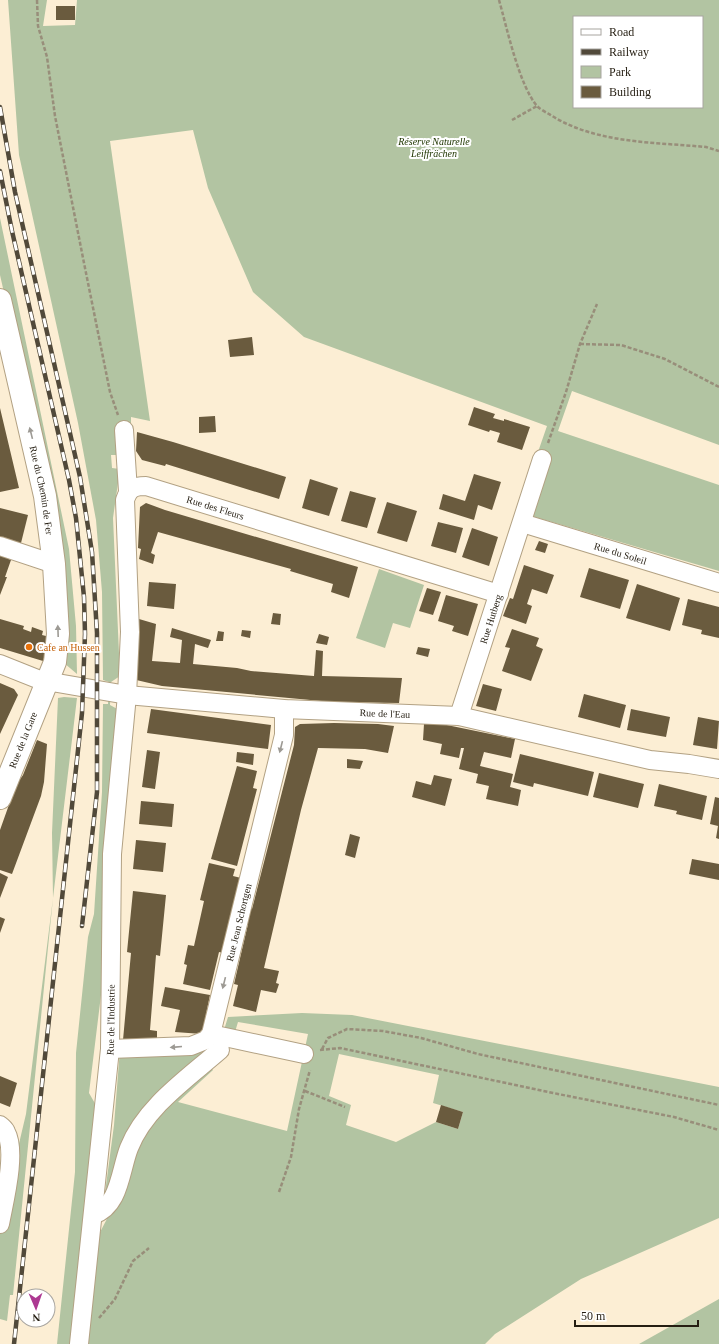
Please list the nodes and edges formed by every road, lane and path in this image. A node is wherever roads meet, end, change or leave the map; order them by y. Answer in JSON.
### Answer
{"nodes":[{"id":1,"x":37,"y":0,"type":"edge"},
{"id":2,"x":499,"y":0,"type":"edge"},
{"id":3,"x":537,"y":106,"type":"junction"},
{"id":4,"x":512,"y":120,"type":"dead end"},
{"id":5,"x":719,"y":151,"type":"edge"},
{"id":6,"x":0,"y":300,"type":"edge"},
{"id":7,"x":597,"y":304,"type":"dead end"},
{"id":8,"x":580,"y":344,"type":"junction"},
{"id":9,"x":719,"y":387,"type":"edge"},
{"id":10,"x":124,"y":430,"type":"joint"},
{"id":11,"x":542,"y":459,"type":"joint"},
{"id":12,"x":128,"y":491,"type":"junction"},
{"id":13,"x":522,"y":523,"type":"junction"},
{"id":14,"x":0,"y":546,"type":"edge"},
{"id":15,"x":54,"y":564,"type":"junction"},
{"id":16,"x":719,"y":583,"type":"edge"},
{"id":17,"x":499,"y":594,"type":"junction"},
{"id":18,"x":0,"y":664,"type":"edge"},
{"id":19,"x":46,"y":682,"type":"junction"},
{"id":20,"x":127,"y":695,"type":"junction"},
{"id":21,"x":284,"y":709,"type":"junction"},
{"id":22,"x":459,"y":716,"type":"junction"},
{"id":23,"x":719,"y":769,"type":"edge"},
{"id":24,"x":0,"y":798,"type":"edge"},
{"id":25,"x":211,"y":1034,"type":"junction"},
{"id":26,"x":110,"y":1049,"type":"junction"},
{"id":27,"x":220,"y":1050,"type":"dead end"},
{"id":28,"x":307,"y":1059,"type":"joint"},
{"id":29,"x":305,"y":1091,"type":"junction"},
{"id":30,"x":719,"y":1105,"type":"edge"},
{"id":31,"x":345,"y":1107,"type":"dead end"},
{"id":32,"x":0,"y":1125,"type":"edge"},
{"id":33,"x":719,"y":1130,"type":"edge"},
{"id":34,"x":278,"y":1192,"type":"dead end"},
{"id":35,"x":93,"y":1215,"type":"junction"},
{"id":36,"x":0,"y":1224,"type":"edge"},
{"id":37,"x":149,"y":1248,"type":"dead end"},
{"id":38,"x":80,"y":1338,"type":"edge"}],
"edges":[{"from":1,"to":10,"type":"path"},
{"from":2,"to":3,"type":"path"},
{"from":3,"to":4,"type":"path"},
{"from":3,"to":5,"type":"path"},
{"from":15,"to":6,"type":"main road","name":"Rue du Chemin de Fer","one_way":true},
{"from":7,"to":8,"type":"path"},
{"from":8,"to":9,"type":"path"},
{"from":8,"to":11,"type":"path"},
{"from":10,"to":12,"type":"street"},
{"from":11,"to":13,"type":"street","name":"Rue Hutberg"},
{"from":12,"to":17,"type":"street","name":"Rue des Fleurs"},
{"from":12,"to":20,"type":"street"},
{"from":13,"to":16,"type":"street","name":"Rue du Soleil"},
{"from":13,"to":17,"type":"street","name":"Rue Hutberg"},
{"from":14,"to":15,"type":"street"},
{"from":19,"to":15,"type":"main road","name":"Rue du Chemin de Fer","one_way":true},
{"from":17,"to":22,"type":"street","name":"Rue Hutberg"},
{"from":18,"to":19,"type":"street","name":"Rue de l'Eau"},
{"from":19,"to":20,"type":"street","name":"Rue de l'Eau"},
{"from":19,"to":24,"type":"main road","name":"Rue de la Gare"},
{"from":20,"to":21,"type":"street","name":"Rue de l'Eau"},
{"from":20,"to":26,"type":"street","name":"Rue de l'Industrie"},
{"from":21,"to":22,"type":"street","name":"Rue de l'Eau"},
{"from":21,"to":25,"type":"street","name":"Rue Jean Schortgen","one_way":true},
{"from":22,"to":23,"type":"street","name":"Rue de l'Eau"},
{"from":25,"to":26,"type":"street","one_way":true},
{"from":25,"to":28,"type":"street"},
{"from":26,"to":35,"type":"street","name":"Rue de l'Industrie"},
{"from":27,"to":35,"type":"street"},
{"from":28,"to":29,"type":"path"},
{"from":29,"to":31,"type":"path"},
{"from":29,"to":34,"type":"path"},
{"from":30,"to":33,"type":"path"},
{"from":32,"to":36,"type":"street"},
{"from":35,"to":38,"type":"street","name":"Rue de l'Industrie"},
{"from":37,"to":38,"type":"path"}]}
